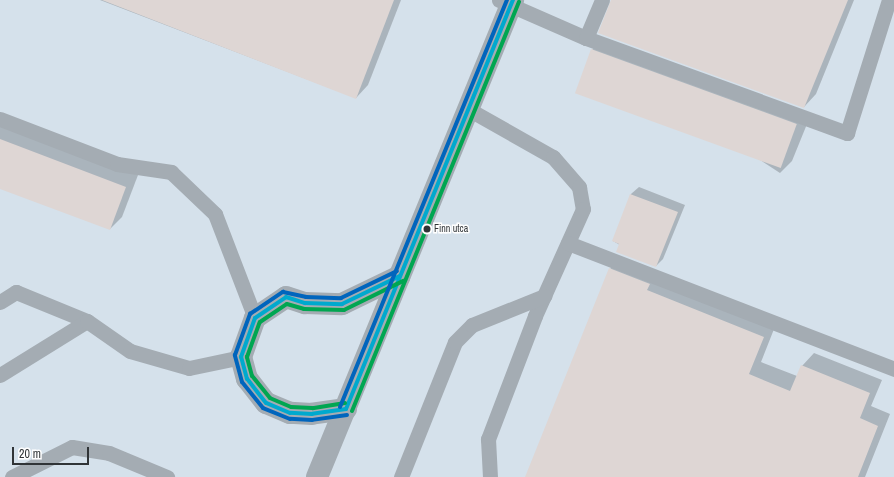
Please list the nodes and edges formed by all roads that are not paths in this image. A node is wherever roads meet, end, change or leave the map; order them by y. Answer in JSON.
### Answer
{"nodes":[{"id":1,"x":602,"y":0,"type":"edge"},
{"id":2,"x":889,"y":0,"type":"edge"},
{"id":3,"x":507,"y":2,"type":"edge"},
{"id":4,"x":586,"y":38,"type":"junction"},
{"id":5,"x":468,"y":109,"type":"junction"},
{"id":6,"x":0,"y":119,"type":"edge"},
{"id":7,"x":568,"y":243,"type":"junction"},
{"id":8,"x":400,"y":276,"type":"junction"},
{"id":9,"x":544,"y":296,"type":"junction"},
{"id":10,"x":0,"y":302,"type":"edge"},
{"id":11,"x":255,"y":318,"type":"junction"},
{"id":12,"x":87,"y":321,"type":"junction"},
{"id":13,"x":241,"y":357,"type":"junction"},
{"id":14,"x":894,"y":369,"type":"edge"},
{"id":15,"x":0,"y":376,"type":"edge"},
{"id":16,"x":346,"y":409,"type":"junction"},
{"id":17,"x":12,"y":477,"type":"edge"},
{"id":18,"x":167,"y":477,"type":"edge"},
{"id":19,"x":317,"y":477,"type":"edge"},
{"id":20,"x":400,"y":477,"type":"edge"},
{"id":21,"x":490,"y":477,"type":"edge"}],
"edges":[{"from":1,"to":4,"type":"lane"},
{"from":2,"to":4,"type":"lane"},
{"from":3,"to":4,"type":"lane"},
{"from":3,"to":5,"type":"street"},
{"from":5,"to":7,"type":"lane"},
{"from":5,"to":8,"type":"street"},
{"from":6,"to":11,"type":"lane"},
{"from":7,"to":9,"type":"lane"},
{"from":7,"to":14,"type":"lane"},
{"from":8,"to":11,"type":"street"},
{"from":8,"to":16,"type":"street"},
{"from":9,"to":20,"type":"lane"},
{"from":9,"to":21,"type":"lane"},
{"from":10,"to":12,"type":"lane"},
{"from":11,"to":13,"type":"street"},
{"from":12,"to":13,"type":"lane"},
{"from":12,"to":15,"type":"lane"},
{"from":13,"to":16,"type":"street"},
{"from":16,"to":19,"type":"street"},
{"from":17,"to":18,"type":"lane"}]}
